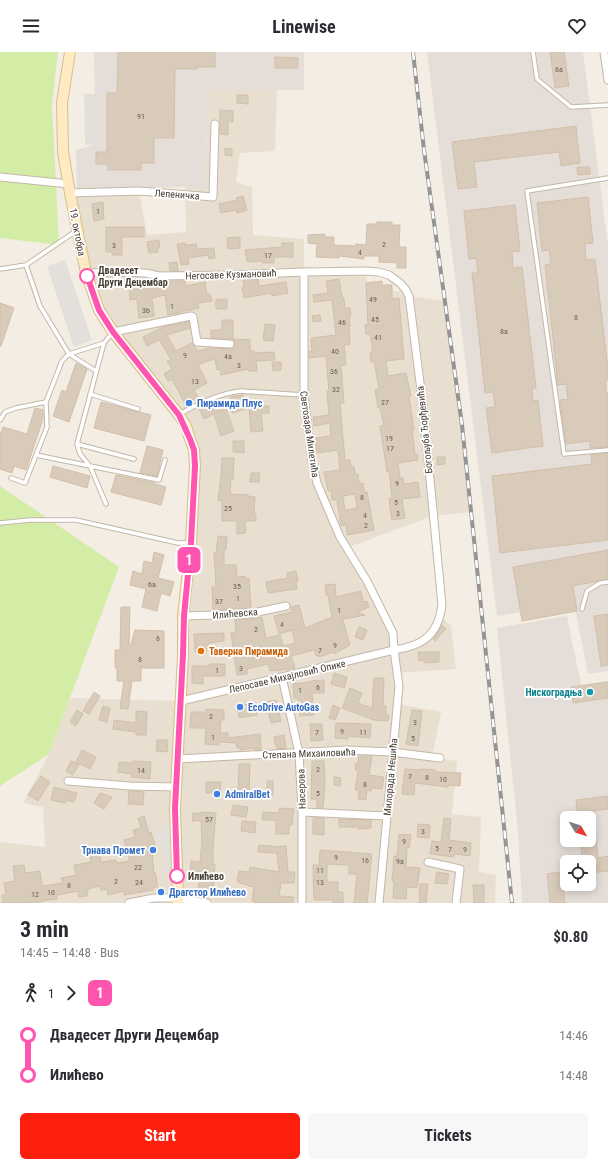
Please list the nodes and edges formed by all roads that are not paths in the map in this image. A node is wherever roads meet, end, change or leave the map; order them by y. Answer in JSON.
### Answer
{"nodes":[{"id":1,"x":70,"y":52,"type":"edge"},
{"id":2,"x":533,"y":52,"type":"edge"},
{"id":3,"x":604,"y":52,"type":"edge"},
{"id":4,"x":608,"y":80,"type":"edge"},
{"id":5,"x":608,"y":105,"type":"edge"},
{"id":6,"x":215,"y":124,"type":"dead end"},
{"id":7,"x":0,"y":177,"type":"edge"},
{"id":8,"x":608,"y":178,"type":"edge"},
{"id":9,"x":69,"y":188,"type":"junction"},
{"id":10,"x":78,"y":230,"type":"junction"},
{"id":11,"x":26,"y":266,"type":"junction"},
{"id":12,"x":0,"y":269,"type":"edge"},
{"id":13,"x":304,"y":272,"type":"junction"},
{"id":14,"x":86,"y":273,"type":"junction"},
{"id":15,"x":113,"y":332,"type":"junction"},
{"id":16,"x":104,"y":343,"type":"junction"},
{"id":17,"x":230,"y":344,"type":"dead end"},
{"id":18,"x":69,"y":354,"type":"junction"},
{"id":19,"x":96,"y":371,"type":"junction"},
{"id":20,"x":90,"y":394,"type":"junction"},
{"id":21,"x":304,"y":395,"type":"junction"},
{"id":22,"x":46,"y":402,"type":"junction"},
{"id":23,"x":138,"y":408,"type":"dead end"},
{"id":24,"x":179,"y":415,"type":"junction"},
{"id":25,"x":0,"y":420,"type":"edge"},
{"id":26,"x":77,"y":444,"type":"junction"},
{"id":27,"x":608,"y":450,"type":"edge"},
{"id":28,"x":36,"y":455,"type":"junction"},
{"id":29,"x":134,"y":459,"type":"dead end"},
{"id":30,"x":165,"y":460,"type":"dead end"},
{"id":31,"x":90,"y":466,"type":"junction"},
{"id":32,"x":11,"y":478,"type":"dead end"},
{"id":33,"x":106,"y":504,"type":"dead end"},
{"id":34,"x":0,"y":523,"type":"edge"},
{"id":35,"x":191,"y":543,"type":"junction"},
{"id":36,"x":608,"y":582,"type":"edge"},
{"id":37,"x":286,"y":606,"type":"dead end"},
{"id":38,"x":582,"y":609,"type":"dead end"},
{"id":39,"x":184,"y":616,"type":"junction"},
{"id":40,"x":394,"y":650,"type":"junction"},
{"id":41,"x":282,"y":678,"type":"junction"},
{"id":42,"x":181,"y":701,"type":"junction"},
{"id":43,"x":392,"y":752,"type":"junction"},
{"id":44,"x":299,"y":753,"type":"junction"},
{"id":45,"x":440,"y":758,"type":"dead end"},
{"id":46,"x":178,"y":759,"type":"junction"},
{"id":47,"x":68,"y":781,"type":"dead end"},
{"id":48,"x":176,"y":787,"type":"junction"},
{"id":49,"x":302,"y":812,"type":"junction"},
{"id":50,"x":386,"y":816,"type":"junction"},
{"id":51,"x":428,"y":862,"type":"dead end"},
{"id":52,"x":177,"y":901,"type":"edge"},
{"id":53,"x":128,"y":903,"type":"edge"},
{"id":54,"x":207,"y":903,"type":"edge"},
{"id":55,"x":302,"y":903,"type":"edge"},
{"id":56,"x":379,"y":903,"type":"edge"},
{"id":57,"x":456,"y":903,"type":"edge"}],
"edges":[{"from":1,"to":9,"type":"street","name":"19. октобра"},
{"from":2,"to":5,"type":"lane"},
{"from":3,"to":4,"type":"street"},
{"from":6,"to":9,"type":"street","name":"Лепеничка"},
{"from":7,"to":9,"type":"street"},
{"from":8,"to":27,"type":"lane"},
{"from":9,"to":10,"type":"street","name":"19. октобра"},
{"from":10,"to":11,"type":"lane"},
{"from":10,"to":14,"type":"street","name":"19. октобра"},
{"from":11,"to":12,"type":"lane"},
{"from":11,"to":18,"type":"lane"},
{"from":13,"to":14,"type":"street","name":"Негосаве Кузмановић"},
{"from":13,"to":21,"type":"street","name":"Светозара Милетића"},
{"from":13,"to":40,"type":"street","name":"Богољуба Ђорђевића"},
{"from":14,"to":15,"type":"street","name":"19. октобра"},
{"from":15,"to":16,"type":"lane"},
{"from":15,"to":17,"type":"street"},
{"from":15,"to":24,"type":"street","name":"19. октобра"},
{"from":16,"to":18,"type":"lane"},
{"from":16,"to":19,"type":"lane"},
{"from":18,"to":19,"type":"lane"},
{"from":18,"to":22,"type":"lane"},
{"from":19,"to":20,"type":"lane"},
{"from":20,"to":23,"type":"lane"},
{"from":20,"to":26,"type":"lane"},
{"from":21,"to":24,"type":"lane"},
{"from":21,"to":40,"type":"street","name":"Светозара Милетића"},
{"from":22,"to":25,"type":"lane"},
{"from":22,"to":28,"type":"lane"},
{"from":24,"to":35,"type":"street","name":"19. октобра"},
{"from":26,"to":29,"type":"lane"},
{"from":26,"to":31,"type":"lane"},
{"from":28,"to":31,"type":"lane"},
{"from":28,"to":32,"type":"lane"},
{"from":30,"to":31,"type":"lane"},
{"from":31,"to":33,"type":"lane"},
{"from":34,"to":35,"type":"lane"},
{"from":35,"to":39,"type":"street","name":"19. октобра"},
{"from":36,"to":38,"type":"lane"},
{"from":37,"to":39,"type":"street","name":"Илићевска"},
{"from":39,"to":42,"type":"street","name":"19. октобра"},
{"from":40,"to":41,"type":"street","name":"Лепосаве Михајловић Опике"},
{"from":40,"to":43,"type":"street","name":"Милорада Нешића"},
{"from":41,"to":42,"type":"street","name":"Лепосаве Михајловић Опике"},
{"from":41,"to":44,"type":"street","name":"Насерова"},
{"from":42,"to":46,"type":"street","name":"19. октобра"},
{"from":43,"to":44,"type":"street","name":"Степана Михаиловића"},
{"from":43,"to":45,"type":"street","name":"Степана Михаиловића"},
{"from":43,"to":50,"type":"street","name":"Милорада Нешића"},
{"from":44,"to":46,"type":"street","name":"Степана Михаиловића"},
{"from":44,"to":49,"type":"street","name":"Насерова"},
{"from":46,"to":48,"type":"street","name":"19. октобра"},
{"from":47,"to":48,"type":"street"},
{"from":48,"to":52,"type":"street","name":"19. октобра"},
{"from":49,"to":50,"type":"street"},
{"from":49,"to":55,"type":"street","name":"Насерова"},
{"from":50,"to":56,"type":"street","name":"Милорада Нешића"},
{"from":51,"to":57,"type":"street"},
{"from":52,"to":53,"type":"street"},
{"from":52,"to":54,"type":"street"}]}
